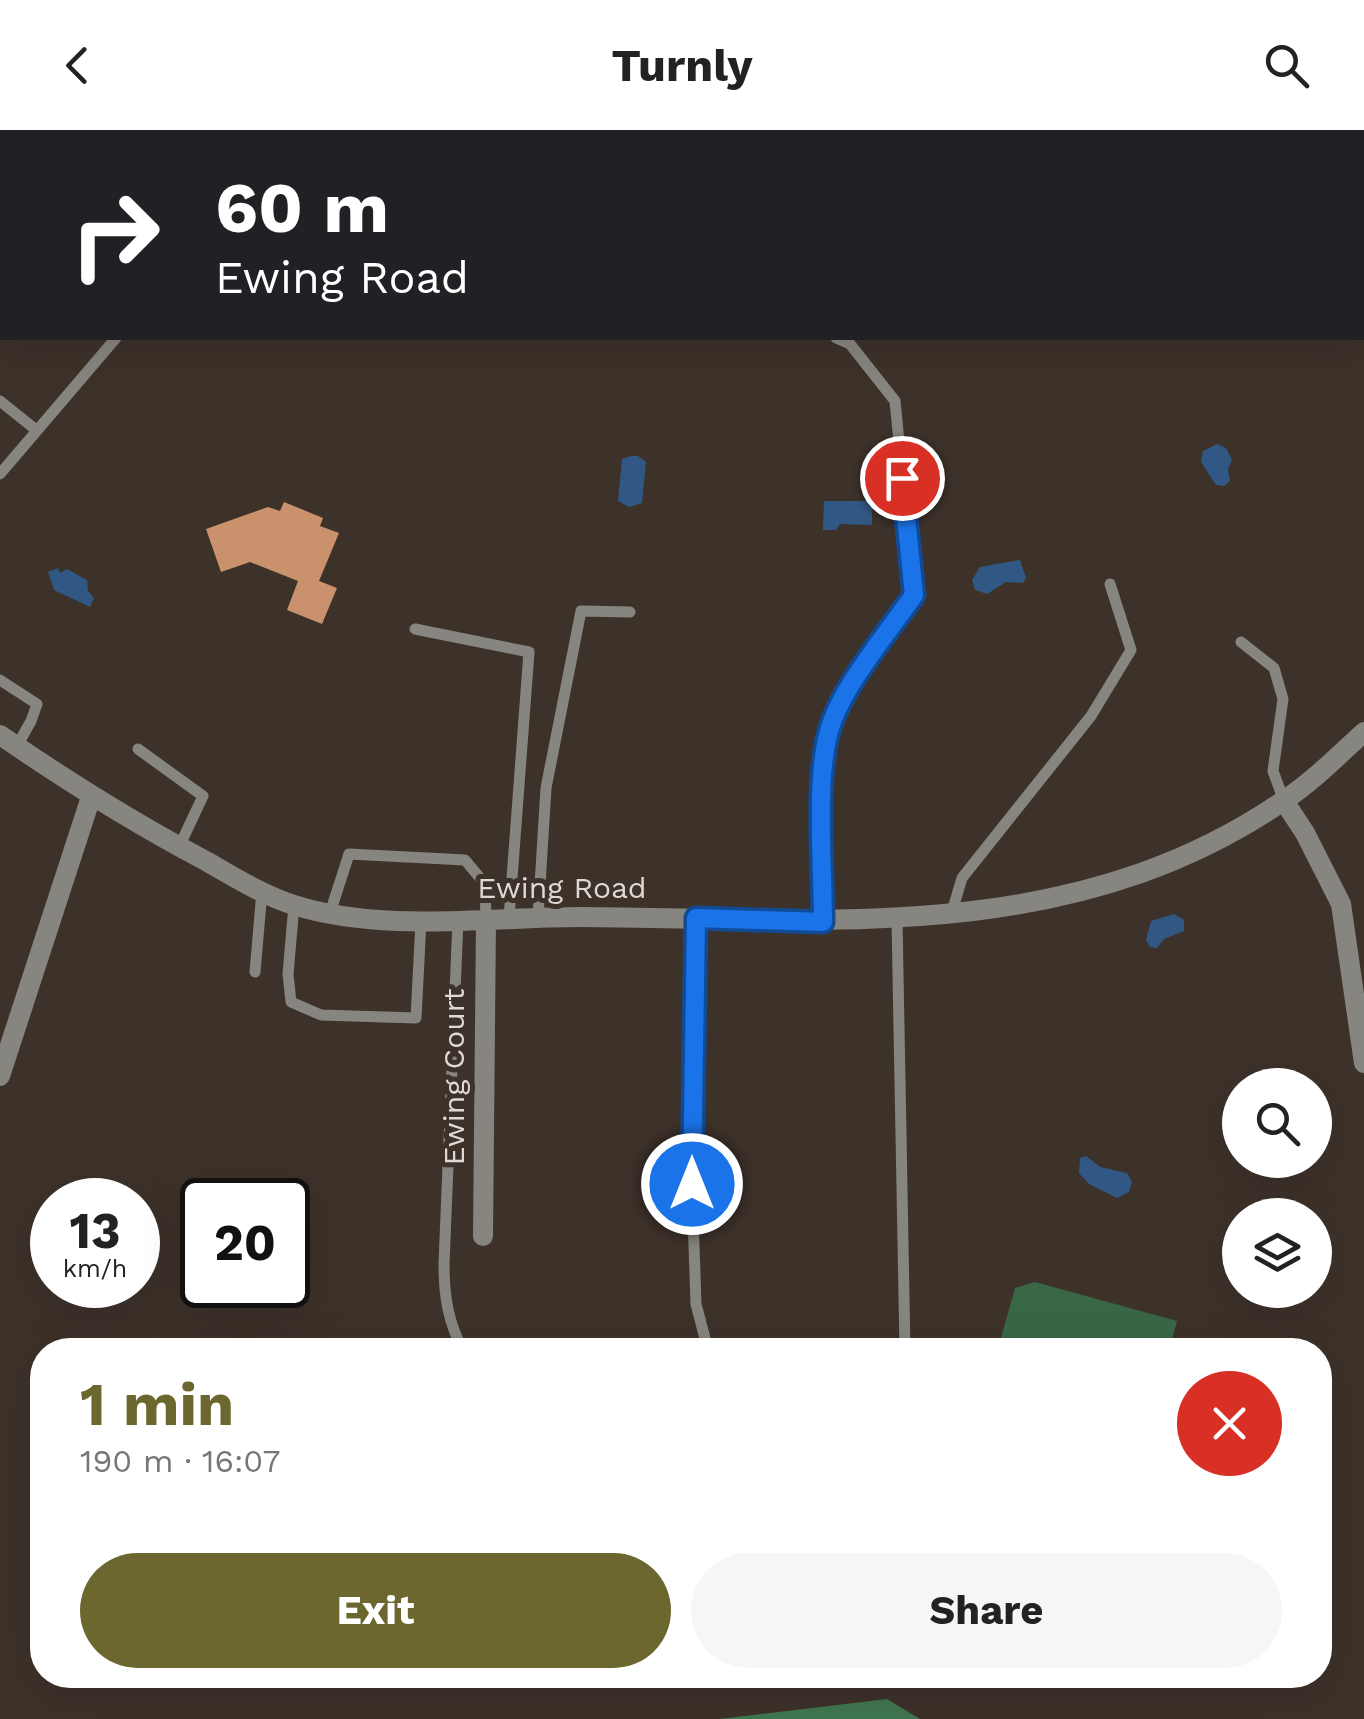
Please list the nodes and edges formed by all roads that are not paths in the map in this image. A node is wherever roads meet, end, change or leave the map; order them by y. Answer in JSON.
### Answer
{"nodes":[{"id":1,"x":114,"y":340,"type":"edge"},
{"id":2,"x":841,"y":340,"type":"edge"},
{"id":3,"x":0,"y":401,"type":"edge"},
{"id":4,"x":35,"y":430,"type":"junction"},
{"id":5,"x":0,"y":474,"type":"edge"},
{"id":6,"x":1110,"y":584,"type":"dead end"},
{"id":7,"x":630,"y":612,"type":"dead end"},
{"id":8,"x":415,"y":630,"type":"dead end"},
{"id":9,"x":1241,"y":642,"type":"dead end"},
{"id":10,"x":0,"y":680,"type":"edge"},
{"id":11,"x":1364,"y":732,"type":"edge"},
{"id":12,"x":8,"y":740,"type":"edge"},
{"id":13,"x":138,"y":749,"type":"dead end"},
{"id":14,"x":90,"y":797,"type":"junction"},
{"id":15,"x":1284,"y":801,"type":"junction"},
{"id":16,"x":178,"y":847,"type":"junction"},
{"id":17,"x":262,"y":891,"type":"junction"},
{"id":18,"x":294,"y":905,"type":"junction"},
{"id":19,"x":330,"y":913,"type":"junction"},
{"id":20,"x":952,"y":915,"type":"junction"},
{"id":21,"x":538,"y":917,"type":"junction"},
{"id":22,"x":486,"y":918,"type":"junction"},
{"id":23,"x":508,"y":918,"type":"junction"},
{"id":24,"x":696,"y":918,"type":"junction"},
{"id":25,"x":458,"y":919,"type":"junction"},
{"id":26,"x":897,"y":920,"type":"junction"},
{"id":27,"x":421,"y":921,"type":"junction"},
{"id":28,"x":823,"y":922,"type":"junction"},
{"id":29,"x":254,"y":972,"type":"dead end"},
{"id":30,"x":1364,"y":1063,"type":"edge"},
{"id":31,"x":0,"y":1076,"type":"edge"},
{"id":32,"x":483,"y":1236,"type":"dead end"},
{"id":33,"x":456,"y":1338,"type":"edge"},
{"id":34,"x":705,"y":1338,"type":"edge"},
{"id":35,"x":905,"y":1338,"type":"edge"}],
"edges":[{"from":1,"to":4,"type":"lane"},
{"from":2,"to":28,"type":"lane"},
{"from":3,"to":4,"type":"lane"},
{"from":4,"to":5,"type":"lane"},
{"from":6,"to":20,"type":"lane"},
{"from":7,"to":21,"type":"lane"},
{"from":8,"to":23,"type":"lane"},
{"from":9,"to":15,"type":"lane"},
{"from":10,"to":12,"type":"lane"},
{"from":11,"to":15,"type":"street","name":"Ewing Road"},
{"from":12,"to":14,"type":"street","name":"Ewing Road"},
{"from":13,"to":16,"type":"lane"},
{"from":14,"to":16,"type":"street","name":"Ewing Road"},
{"from":14,"to":31,"type":"street"},
{"from":15,"to":20,"type":"street","name":"Ewing Road"},
{"from":15,"to":30,"type":"street"},
{"from":16,"to":17,"type":"street","name":"Ewing Road"},
{"from":17,"to":18,"type":"street","name":"Ewing Road"},
{"from":17,"to":29,"type":"lane"},
{"from":18,"to":19,"type":"street","name":"Ewing Road"},
{"from":18,"to":27,"type":"lane"},
{"from":19,"to":22,"type":"lane"},
{"from":19,"to":27,"type":"street","name":"Ewing Road"},
{"from":20,"to":26,"type":"street","name":"Ewing Road"},
{"from":21,"to":23,"type":"street","name":"Ewing Road"},
{"from":21,"to":24,"type":"street","name":"Ewing Road"},
{"from":22,"to":23,"type":"street","name":"Ewing Road"},
{"from":22,"to":25,"type":"street","name":"Ewing Road"},
{"from":22,"to":32,"type":"street","name":"Ewing Court"},
{"from":24,"to":28,"type":"street","name":"Ewing Road"},
{"from":24,"to":34,"type":"lane"},
{"from":25,"to":27,"type":"street","name":"Ewing Road"},
{"from":25,"to":33,"type":"lane"},
{"from":26,"to":28,"type":"street","name":"Ewing Road"},
{"from":26,"to":35,"type":"lane"}]}
